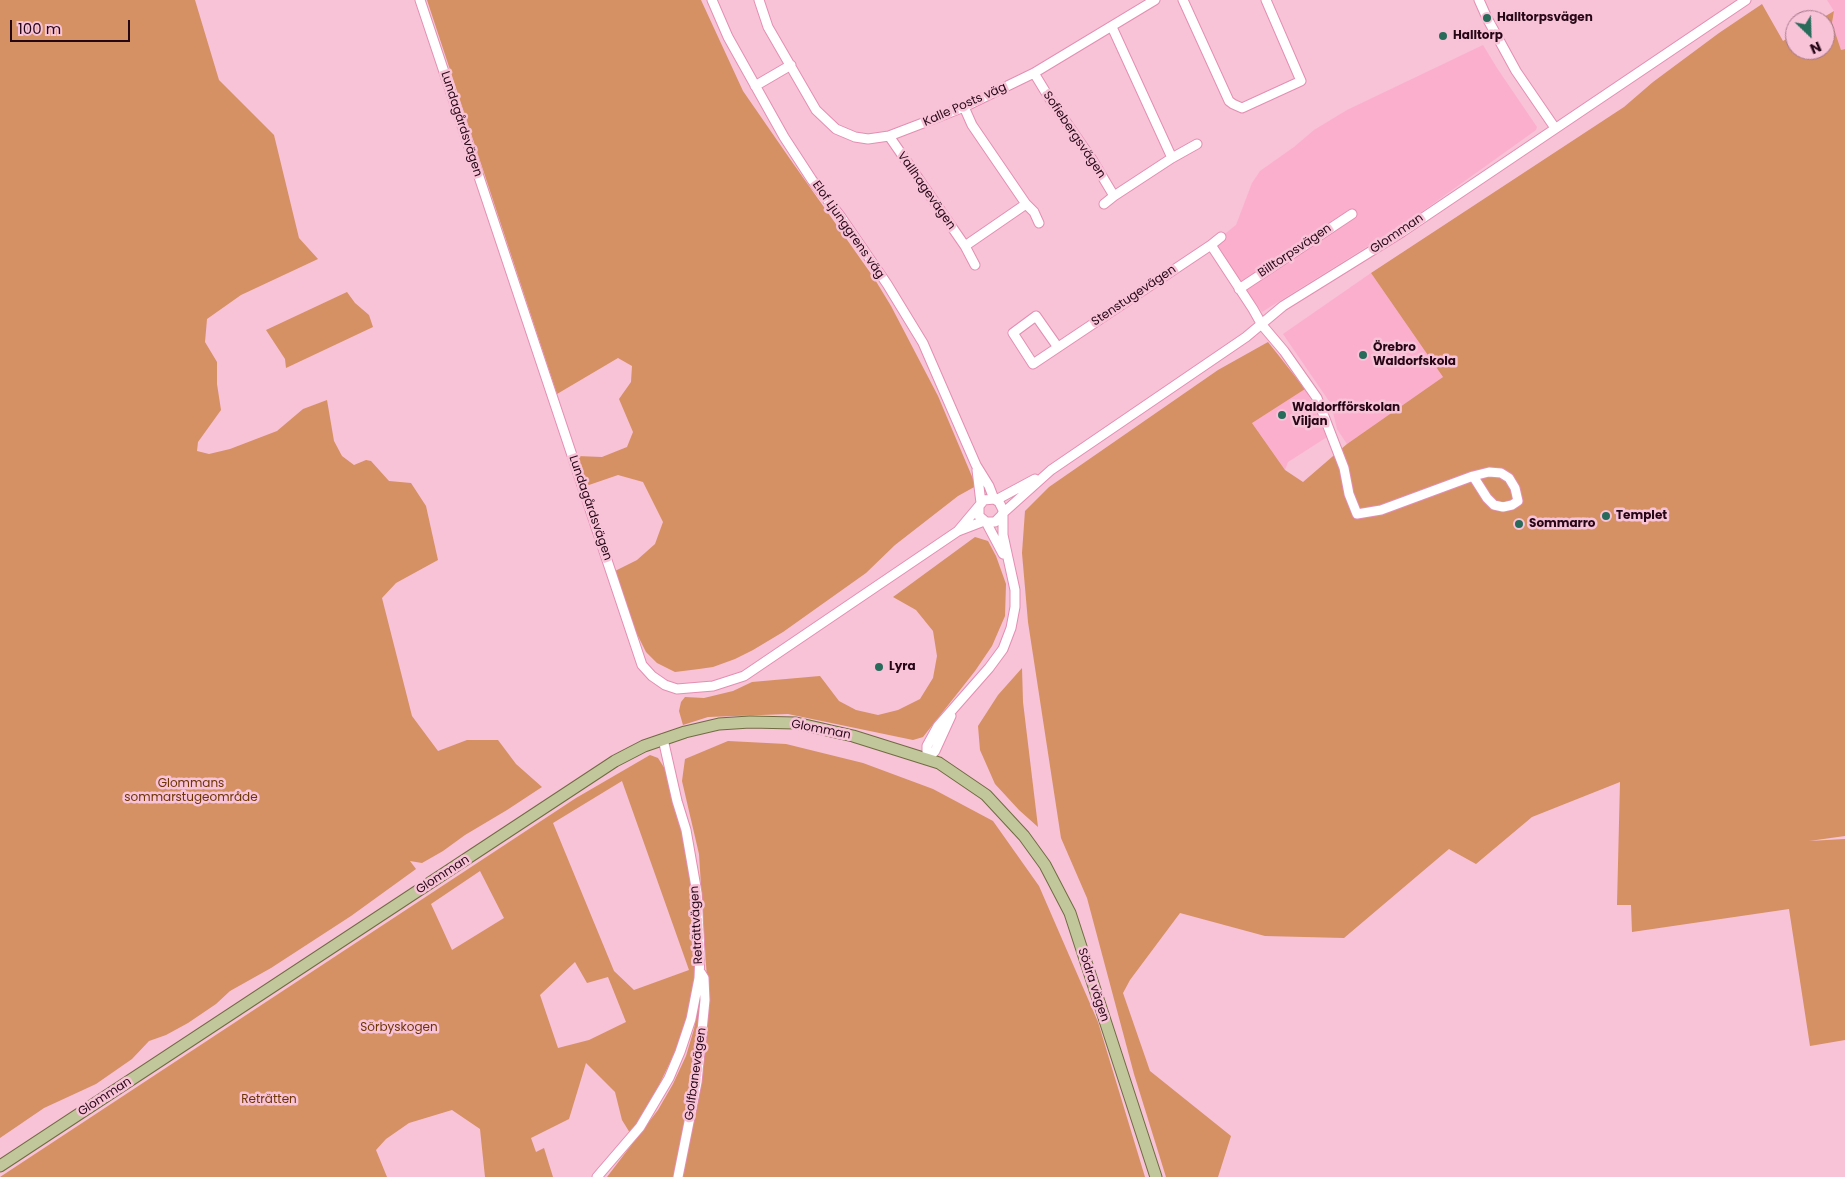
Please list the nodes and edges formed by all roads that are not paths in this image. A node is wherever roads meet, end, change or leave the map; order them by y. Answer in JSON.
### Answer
{"nodes":[{"id":1,"x":420,"y":0,"type":"edge"},
{"id":2,"x":712,"y":0,"type":"edge"},
{"id":3,"x":759,"y":0,"type":"edge"},
{"id":4,"x":1154,"y":0,"type":"edge"},
{"id":5,"x":1184,"y":0,"type":"edge"},
{"id":6,"x":1266,"y":0,"type":"edge"},
{"id":7,"x":1479,"y":0,"type":"edge"},
{"id":8,"x":1746,"y":0,"type":"edge"},
{"id":9,"x":1112,"y":27,"type":"junction"},
{"id":10,"x":790,"y":65,"type":"junction"},
{"id":11,"x":1034,"y":73,"type":"junction"},
{"id":12,"x":1301,"y":81,"type":"junction"},
{"id":13,"x":754,"y":86,"type":"junction"},
{"id":14,"x":1307,"y":89,"type":"dead end"},
{"id":15,"x":964,"y":107,"type":"junction"},
{"id":16,"x":1555,"y":128,"type":"junction"},
{"id":17,"x":889,"y":136,"type":"junction"},
{"id":18,"x":1197,"y":144,"type":"dead end"},
{"id":19,"x":1172,"y":158,"type":"junction"},
{"id":20,"x":1114,"y":196,"type":"junction"},
{"id":21,"x":1026,"y":204,"type":"junction"},
{"id":22,"x":1104,"y":204,"type":"dead end"},
{"id":23,"x":1352,"y":214,"type":"dead end"},
{"id":24,"x":1039,"y":223,"type":"dead end"},
{"id":25,"x":1221,"y":237,"type":"dead end"},
{"id":26,"x":1211,"y":245,"type":"junction"},
{"id":27,"x":965,"y":246,"type":"junction"},
{"id":28,"x":975,"y":265,"type":"dead end"},
{"id":29,"x":1239,"y":288,"type":"junction"},
{"id":30,"x":1262,"y":325,"type":"junction"},
{"id":31,"x":1058,"y":346,"type":"junction"},
{"id":32,"x":976,"y":465,"type":"junction"},
{"id":33,"x":1051,"y":470,"type":"junction"},
{"id":34,"x":1473,"y":476,"type":"junction"},
{"id":35,"x":995,"y":500,"type":"junction"},
{"id":36,"x":980,"y":505,"type":"junction"},
{"id":37,"x":1002,"y":515,"type":"junction"},
{"id":38,"x":985,"y":521,"type":"junction"},
{"id":39,"x":958,"y":531,"type":"junction"},
{"id":40,"x":1007,"y":561,"type":"junction"},
{"id":41,"x":663,"y":739,"type":"junction"},
{"id":42,"x":927,"y":759,"type":"junction"},
{"id":43,"x":700,"y":971,"type":"junction"},
{"id":44,"x":0,"y":1166,"type":"edge"},
{"id":45,"x":598,"y":1177,"type":"edge"},
{"id":46,"x":678,"y":1177,"type":"edge"},
{"id":47,"x":1156,"y":1177,"type":"edge"}],
"edges":[{"from":1,"to":39,"type":"street","name":"Lundagårdsvägen"},
{"from":2,"to":13,"type":"street","name":"Elof Ljunggrens väg"},
{"from":3,"to":10,"type":"street","name":"Kalle Posts väg"},
{"from":4,"to":9,"type":"street","name":"Kalle Posts väg"},
{"from":5,"to":12,"type":"street"},
{"from":6,"to":12,"type":"street"},
{"from":7,"to":16,"type":"street"},
{"from":8,"to":16,"type":"street","name":"Glomman"},
{"from":9,"to":11,"type":"street","name":"Kalle Posts väg"},
{"from":9,"to":19,"type":"street"},
{"from":10,"to":13,"type":"street"},
{"from":10,"to":17,"type":"street","name":"Kalle Posts väg"},
{"from":11,"to":15,"type":"street","name":"Kalle Posts väg"},
{"from":11,"to":20,"type":"street","name":"Sofiebergsvägen"},
{"from":12,"to":14,"type":"street"},
{"from":13,"to":32,"type":"street","name":"Elof Ljunggrens väg"},
{"from":15,"to":17,"type":"street","name":"Kalle Posts väg"},
{"from":15,"to":21,"type":"street"},
{"from":16,"to":30,"type":"street","name":"Glomman"},
{"from":17,"to":27,"type":"street","name":"Vallhagevägen"},
{"from":18,"to":19,"type":"street"},
{"from":19,"to":20,"type":"street"},
{"from":20,"to":22,"type":"street"},
{"from":21,"to":24,"type":"street"},
{"from":21,"to":27,"type":"street"},
{"from":23,"to":29,"type":"street","name":"Billtorpsvägen"},
{"from":25,"to":26,"type":"street","name":"Stenstugevägen"},
{"from":26,"to":29,"type":"street"},
{"from":26,"to":31,"type":"street","name":"Stenstugevägen"},
{"from":27,"to":28,"type":"street","name":"Vallhagevägen"},
{"from":29,"to":30,"type":"street"},
{"from":30,"to":33,"type":"street","name":"Glomman"},
{"from":30,"to":34,"type":"street"},
{"from":31,"to":31,"type":"street","name":"Stenstugevägen"},
{"from":32,"to":35,"type":"street","name":"Elof Ljunggrens väg"},
{"from":32,"to":36,"type":"street","name":"Elof Ljunggrens väg"},
{"from":33,"to":35,"type":"street","name":"Glomman"},
{"from":33,"to":37,"type":"street","name":"Glomman"},
{"from":34,"to":34,"type":"street"},
{"from":35,"to":36,"type":"street"},
{"from":35,"to":37,"type":"street"},
{"from":36,"to":38,"type":"street"},
{"from":36,"to":39,"type":"street","name":"Lundagårdsvägen"},
{"from":37,"to":38,"type":"street"},
{"from":37,"to":40,"type":"street"},
{"from":38,"to":39,"type":"street","name":"Lundagårdsvägen"},
{"from":38,"to":40,"type":"street"},
{"from":40,"to":42,"type":"street"},
{"from":41,"to":42,"type":"main road","name":"Glomman"},
{"from":41,"to":43,"type":"street","name":"Reträttvägen"},
{"from":41,"to":44,"type":"main road","name":"Glomman"},
{"from":42,"to":47,"type":"main road","name":"Södra vägen"},
{"from":43,"to":45,"type":"street","name":"Reträttvägen"},
{"from":43,"to":46,"type":"street","name":"Golfbanevägen"}]}
